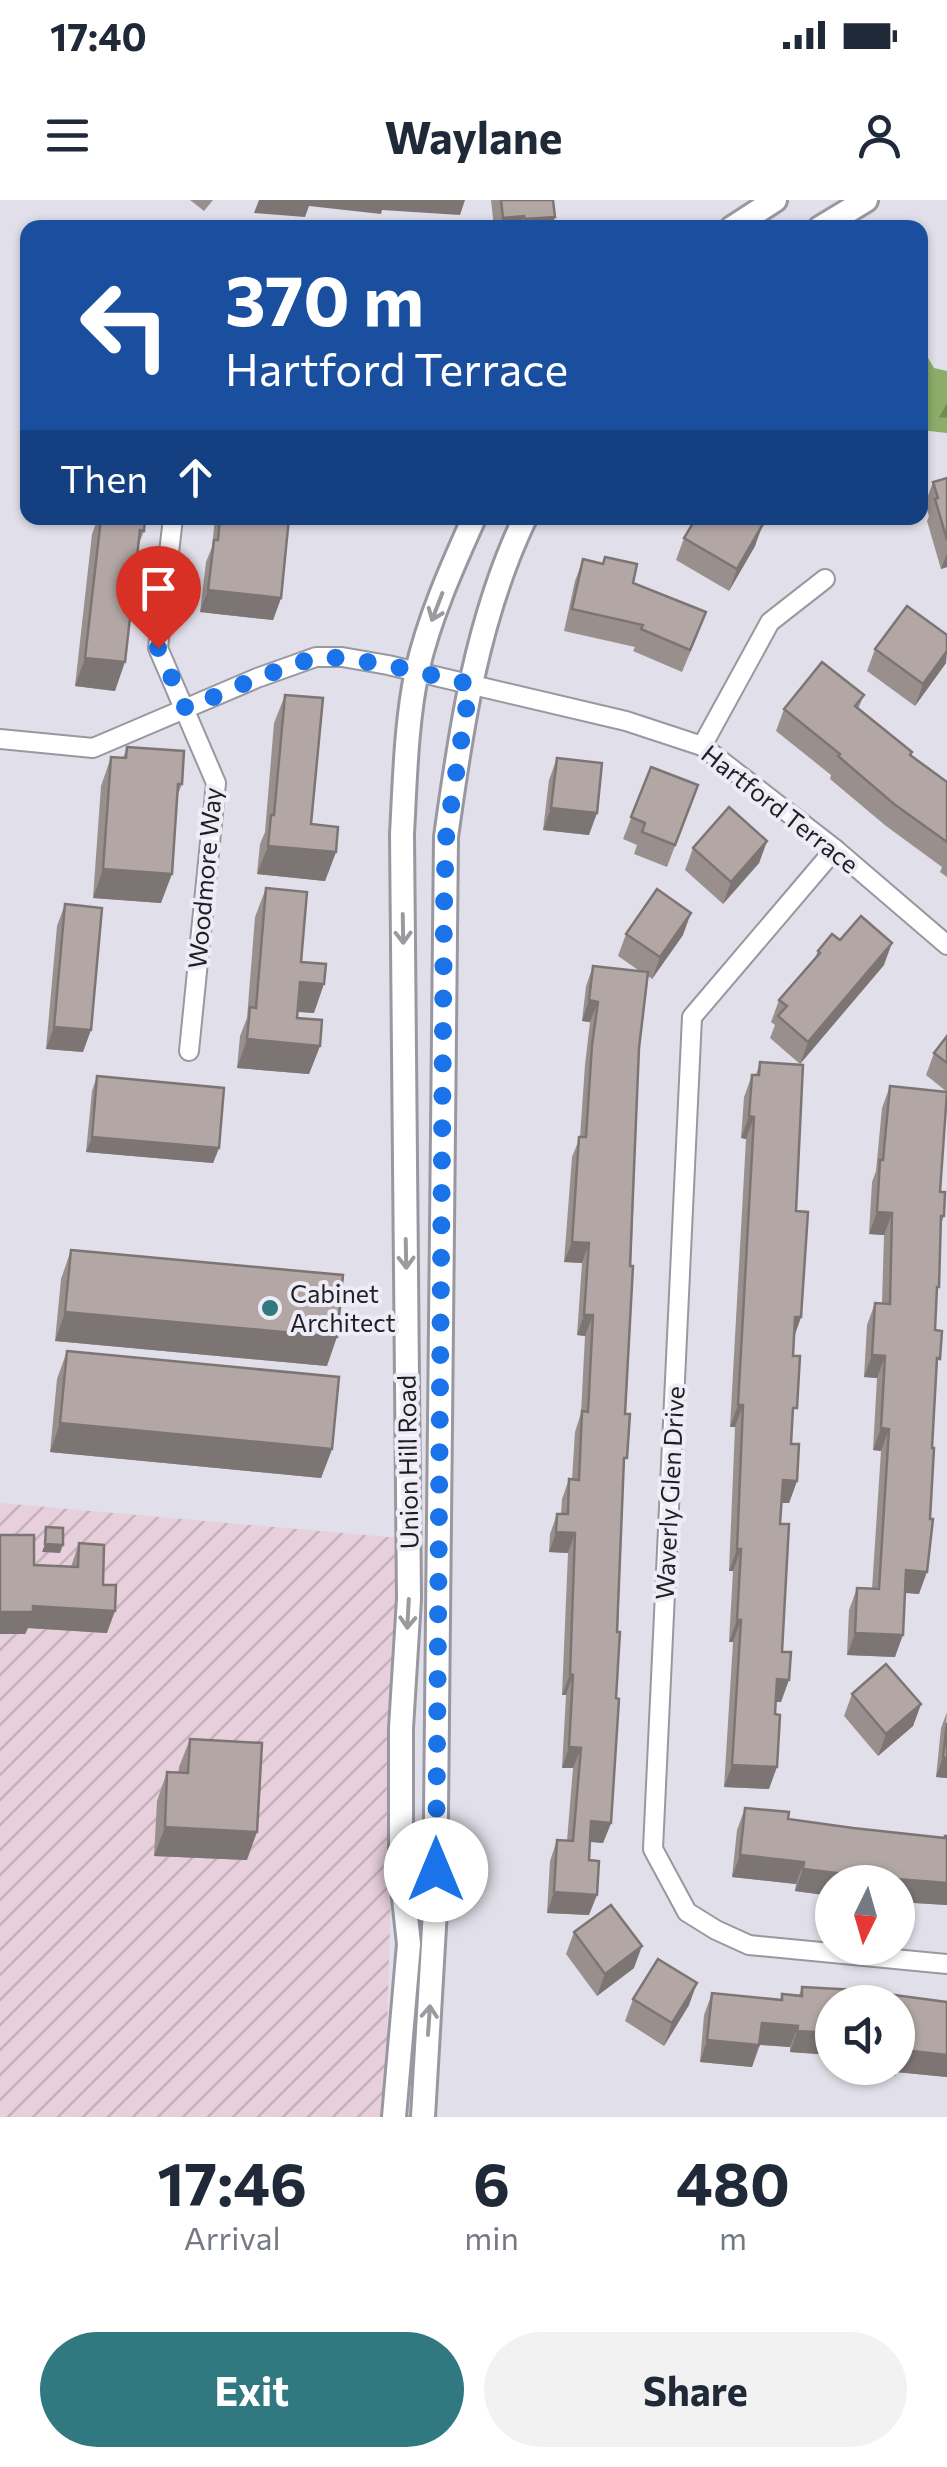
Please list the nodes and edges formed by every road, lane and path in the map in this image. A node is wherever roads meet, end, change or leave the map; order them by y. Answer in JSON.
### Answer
{"nodes":[{"id":1,"x":776,"y":200,"type":"edge"},
{"id":2,"x":866,"y":200,"type":"edge"},
{"id":3,"x":745,"y":220,"type":"edge"},
{"id":4,"x":833,"y":220,"type":"edge"},
{"id":5,"x":172,"y":525,"type":"edge"},
{"id":6,"x":471,"y":525,"type":"edge"},
{"id":7,"x":522,"y":525,"type":"edge"},
{"id":8,"x":825,"y":579,"type":"dead end"},
{"id":9,"x":417,"y":672,"type":"junction"},
{"id":10,"x":470,"y":684,"type":"junction"},
{"id":11,"x":186,"y":709,"type":"junction"},
{"id":12,"x":0,"y":740,"type":"edge"},
{"id":13,"x":702,"y":746,"type":"junction"},
{"id":14,"x":835,"y":849,"type":"junction"},
{"id":15,"x":947,"y":945,"type":"edge"},
{"id":16,"x":189,"y":1052,"type":"dead end"},
{"id":17,"x":947,"y":1964,"type":"edge"},
{"id":18,"x":394,"y":2117,"type":"edge"},
{"id":19,"x":422,"y":2117,"type":"edge"}],
"edges":[{"from":1,"to":3,"type":"street"},
{"from":2,"to":4,"type":"street"},
{"from":5,"to":11,"type":"street","name":"Woodmore Way"},
{"from":6,"to":9,"type":"street","name":"Union Hill Road","one_way":true},
{"from":7,"to":10,"type":"street","name":"Union Hill Road"},
{"from":8,"to":13,"type":"street"},
{"from":9,"to":10,"type":"street","name":"Hartford Terrace"},
{"from":9,"to":11,"type":"street","name":"Hartford Terrace"},
{"from":9,"to":18,"type":"street","name":"Union Hill Road","one_way":true},
{"from":10,"to":13,"type":"street","name":"Hartford Terrace"},
{"from":19,"to":10,"type":"street","name":"Union Hill Road","one_way":true},
{"from":11,"to":12,"type":"street","name":"Hartford Terrace"},
{"from":11,"to":16,"type":"street","name":"Woodmore Way"},
{"from":13,"to":14,"type":"street","name":"Hartford Terrace"},
{"from":14,"to":15,"type":"street","name":"Hartford Terrace"},
{"from":14,"to":17,"type":"street","name":"Waverly Glen Drive"}]}
